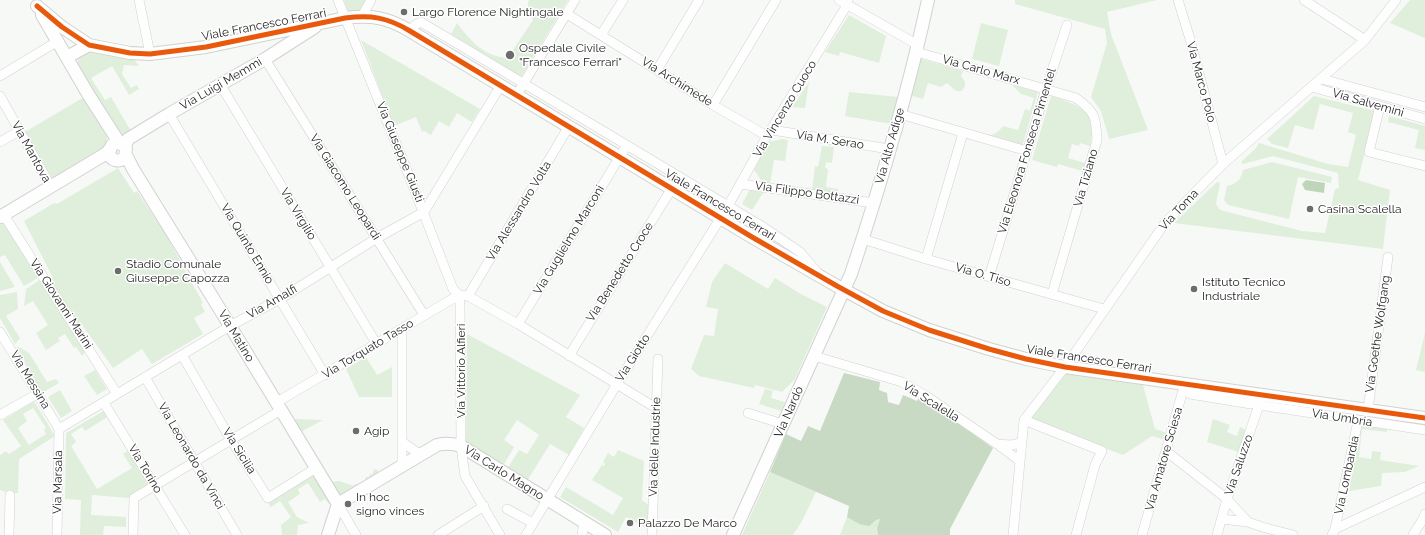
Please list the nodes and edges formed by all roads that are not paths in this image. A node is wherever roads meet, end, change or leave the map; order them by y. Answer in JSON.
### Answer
{"nodes":[{"id":1,"x":139,"y":0,"type":"edge"},
{"id":2,"x":338,"y":0,"type":"edge"},
{"id":3,"x":371,"y":0,"type":"edge"},
{"id":4,"x":575,"y":0,"type":"edge"},
{"id":5,"x":623,"y":0,"type":"edge"},
{"id":6,"x":700,"y":0,"type":"edge"},
{"id":7,"x":776,"y":0,"type":"edge"},
{"id":8,"x":839,"y":0,"type":"edge"},
{"id":9,"x":928,"y":0,"type":"edge"},
{"id":10,"x":1178,"y":0,"type":"edge"},
{"id":11,"x":1304,"y":0,"type":"edge"},
{"id":12,"x":1396,"y":0,"type":"edge"},
{"id":13,"x":35,"y":3,"type":"edge"},
{"id":14,"x":848,"y":3,"type":"edge"},
{"id":15,"x":567,"y":14,"type":"junction"},
{"id":16,"x":362,"y":16,"type":"junction"},
{"id":17,"x":345,"y":18,"type":"junction"},
{"id":18,"x":320,"y":24,"type":"junction"},
{"id":19,"x":1067,"y":25,"type":"dead end"},
{"id":20,"x":410,"y":31,"type":"junction"},
{"id":21,"x":601,"y":35,"type":"junction"},
{"id":22,"x":1365,"y":40,"type":"junction"},
{"id":23,"x":58,"y":41,"type":"junction"},
{"id":24,"x":89,"y":45,"type":"junction"},
{"id":25,"x":918,"y":48,"type":"junction"},
{"id":26,"x":150,"y":54,"type":"junction"},
{"id":27,"x":67,"y":56,"type":"junction"},
{"id":28,"x":265,"y":59,"type":"junction"},
{"id":29,"x":657,"y":70,"type":"junction"},
{"id":30,"x":0,"y":76,"type":"edge"},
{"id":31,"x":1322,"y":78,"type":"junction"},
{"id":32,"x":524,"y":83,"type":"junction"},
{"id":33,"x":220,"y":84,"type":"junction"},
{"id":34,"x":501,"y":85,"type":"junction"},
{"id":35,"x":1312,"y":87,"type":"junction"},
{"id":36,"x":1046,"y":89,"type":"junction"},
{"id":37,"x":517,"y":94,"type":"junction"},
{"id":38,"x":0,"y":96,"type":"edge"},
{"id":39,"x":713,"y":105,"type":"junction"},
{"id":40,"x":1380,"y":106,"type":"junction"},
{"id":41,"x":1425,"y":107,"type":"edge"},
{"id":42,"x":169,"y":114,"type":"junction"},
{"id":43,"x":900,"y":114,"type":"junction"},
{"id":44,"x":1425,"y":119,"type":"edge"},
{"id":45,"x":569,"y":126,"type":"junction"},
{"id":46,"x":19,"y":131,"type":"junction"},
{"id":47,"x":770,"y":133,"type":"junction"},
{"id":48,"x":963,"y":133,"type":"junction"},
{"id":49,"x":0,"y":142,"type":"edge"},
{"id":50,"x":627,"y":145,"type":"junction"},
{"id":51,"x":889,"y":149,"type":"junction"},
{"id":52,"x":1027,"y":151,"type":"junction"},
{"id":53,"x":117,"y":152,"type":"junction"},
{"id":54,"x":620,"y":156,"type":"junction"},
{"id":55,"x":1223,"y":164,"type":"junction"},
{"id":56,"x":1425,"y":166,"type":"edge"},
{"id":57,"x":741,"y":184,"type":"junction"},
{"id":58,"x":50,"y":187,"type":"junction"},
{"id":59,"x":672,"y":188,"type":"junction"},
{"id":60,"x":874,"y":203,"type":"junction"},
{"id":61,"x":728,"y":206,"type":"junction"},
{"id":62,"x":424,"y":212,"type":"junction"},
{"id":63,"x":2,"y":216,"type":"edge"},
{"id":64,"x":720,"y":217,"type":"junction"},
{"id":65,"x":377,"y":238,"type":"junction"},
{"id":66,"x":863,"y":239,"type":"junction"},
{"id":67,"x":1388,"y":257,"type":"dead end"},
{"id":68,"x":926,"y":259,"type":"junction"},
{"id":69,"x":330,"y":267,"type":"junction"},
{"id":70,"x":819,"y":275,"type":"junction"},
{"id":71,"x":989,"y":277,"type":"junction"},
{"id":72,"x":844,"y":290,"type":"junction"},
{"id":73,"x":1052,"y":294,"type":"junction"},
{"id":74,"x":464,"y":296,"type":"junction"},
{"id":75,"x":280,"y":299,"type":"junction"},
{"id":76,"x":1104,"y":309,"type":"junction"},
{"id":77,"x":424,"y":315,"type":"junction"},
{"id":78,"x":518,"y":324,"type":"junction"},
{"id":79,"x":230,"y":326,"type":"junction"},
{"id":80,"x":402,"y":329,"type":"junction"},
{"id":81,"x":0,"y":332,"type":"edge"},
{"id":82,"x":376,"y":344,"type":"junction"},
{"id":83,"x":4,"y":346,"type":"edge"},
{"id":84,"x":182,"y":355,"type":"junction"},
{"id":85,"x":569,"y":356,"type":"junction"},
{"id":86,"x":814,"y":356,"type":"junction"},
{"id":87,"x":658,"y":360,"type":"dead end"},
{"id":88,"x":1065,"y":367,"type":"junction"},
{"id":89,"x":325,"y":375,"type":"junction"},
{"id":90,"x":145,"y":377,"type":"junction"},
{"id":91,"x":616,"y":384,"type":"junction"},
{"id":92,"x":1189,"y":384,"type":"junction"},
{"id":93,"x":37,"y":394,"type":"junction"},
{"id":94,"x":117,"y":394,"type":"junction"},
{"id":95,"x":1259,"y":398,"type":"junction"},
{"id":96,"x":104,"y":403,"type":"junction"},
{"id":97,"x":279,"y":406,"type":"junction"},
{"id":98,"x":656,"y":408,"type":"junction"},
{"id":99,"x":1368,"y":410,"type":"junction"},
{"id":100,"x":748,"y":413,"type":"dead end"},
{"id":101,"x":0,"y":415,"type":"edge"},
{"id":102,"x":1425,"y":418,"type":"edge"},
{"id":103,"x":1024,"y":420,"type":"junction"},
{"id":104,"x":1358,"y":421,"type":"junction"},
{"id":105,"x":783,"y":424,"type":"junction"},
{"id":106,"x":59,"y":429,"type":"junction"},
{"id":107,"x":1425,"y":430,"type":"edge"},
{"id":108,"x":231,"y":440,"type":"junction"},
{"id":109,"x":402,"y":442,"type":"junction"},
{"id":110,"x":1021,"y":443,"type":"junction"},
{"id":111,"x":997,"y":444,"type":"junction"},
{"id":112,"x":461,"y":446,"type":"junction"},
{"id":113,"x":1166,"y":451,"type":"junction"},
{"id":114,"x":420,"y":455,"type":"junction"},
{"id":115,"x":1020,"y":461,"type":"junction"},
{"id":116,"x":194,"y":462,"type":"junction"},
{"id":117,"x":402,"y":466,"type":"junction"},
{"id":118,"x":316,"y":468,"type":"junction"},
{"id":119,"x":155,"y":485,"type":"junction"},
{"id":120,"x":1425,"y":487,"type":"edge"},
{"id":121,"x":10,"y":495,"type":"dead end"},
{"id":122,"x":546,"y":499,"type":"junction"},
{"id":123,"x":1227,"y":499,"type":"junction"},
{"id":124,"x":338,"y":504,"type":"junction"},
{"id":125,"x":484,"y":506,"type":"junction"},
{"id":126,"x":507,"y":509,"type":"dead end"},
{"id":127,"x":1425,"y":514,"type":"edge"},
{"id":128,"x":0,"y":516,"type":"edge"},
{"id":129,"x":10,"y":518,"type":"junction"},
{"id":130,"x":1222,"y":518,"type":"junction"},
{"id":131,"x":584,"y":522,"type":"junction"},
{"id":132,"x":1248,"y":522,"type":"junction"},
{"id":133,"x":533,"y":523,"type":"junction"},
{"id":134,"x":1333,"y":532,"type":"edge"},
{"id":135,"x":9,"y":535,"type":"edge"},
{"id":136,"x":57,"y":535,"type":"edge"},
{"id":137,"x":133,"y":535,"type":"edge"},
{"id":138,"x":185,"y":535,"type":"edge"},
{"id":139,"x":237,"y":535,"type":"edge"},
{"id":140,"x":328,"y":535,"type":"edge"},
{"id":141,"x":356,"y":535,"type":"edge"},
{"id":142,"x":438,"y":535,"type":"edge"},
{"id":143,"x":500,"y":535,"type":"edge"},
{"id":144,"x":526,"y":535,"type":"edge"},
{"id":145,"x":582,"y":535,"type":"edge"},
{"id":146,"x":605,"y":535,"type":"edge"},
{"id":147,"x":652,"y":535,"type":"edge"},
{"id":148,"x":733,"y":535,"type":"edge"},
{"id":149,"x":1013,"y":535,"type":"edge"},
{"id":150,"x":1076,"y":535,"type":"edge"},
{"id":151,"x":1142,"y":535,"type":"edge"},
{"id":152,"x":1217,"y":535,"type":"edge"},
{"id":153,"x":1293,"y":535,"type":"edge"},
{"id":154,"x":1413,"y":535,"type":"edge"}],
"edges":[{"from":1,"to":26,"type":"street"},
{"from":2,"to":17,"type":"street","name":"Via Giuseppe Giusti"},
{"from":3,"to":16,"type":"street"},
{"from":4,"to":15,"type":"street"},
{"from":5,"to":21,"type":"street"},
{"from":6,"to":29,"type":"street"},
{"from":7,"to":39,"type":"street"},
{"from":8,"to":14,"type":"street","name":"Via Carlo Marx"},
{"from":9,"to":25,"type":"street","name":"Via Alto Adige"},
{"from":10,"to":55,"type":"street","name":"Via Marco Polo"},
{"from":11,"to":22,"type":"street"},
{"from":12,"to":22,"type":"street","name":"Via Toma"},
{"from":13,"to":23,"type":"street"},
{"from":13,"to":24,"type":"street","name":"Viale Francesco Ferrari"},
{"from":14,"to":25,"type":"street","name":"Via Carlo Marx"},
{"from":14,"to":47,"type":"street","name":"Via Vincenzo Cuoco"},
{"from":15,"to":21,"type":"street","name":"Via Archimede"},
{"from":15,"to":32,"type":"street"},
{"from":16,"to":17,"type":"street","name":"Viale Francesco Ferrari"},
{"from":16,"to":20,"type":"street","name":"Viale Francesco Ferrari"},
{"from":17,"to":18,"type":"street","name":"Viale Francesco Ferrari"},
{"from":17,"to":62,"type":"street","name":"Via Giuseppe Giusti"},
{"from":18,"to":26,"type":"street","name":"Viale Francesco Ferrari"},
{"from":18,"to":28,"type":"street","name":"Via Luigi Memmi"},
{"from":19,"to":36,"type":"street","name":"Via Eleonora Fonseca Pimentel"},
{"from":20,"to":32,"type":"street","name":"Viale Francesco Ferrari"},
{"from":20,"to":34,"type":"street","name":"Viale Francesco Ferrari"},
{"from":21,"to":29,"type":"street","name":"Via Archimede"},
{"from":22,"to":31,"type":"street","name":"Via Toma"},
{"from":23,"to":27,"type":"street"},
{"from":23,"to":30,"type":"street"},
{"from":24,"to":26,"type":"street","name":"Viale Francesco Ferrari"},
{"from":24,"to":27,"type":"street"},
{"from":25,"to":36,"type":"street","name":"Via Carlo Marx"},
{"from":25,"to":43,"type":"street","name":"Via Alto Adige"},
{"from":27,"to":53,"type":"street"},
{"from":28,"to":33,"type":"street","name":"Via Luigi Memmi"},
{"from":28,"to":65,"type":"street","name":"Via Giacomo Leopardi"},
{"from":29,"to":39,"type":"street","name":"Via Archimede"},
{"from":31,"to":35,"type":"street","name":"Via Toma"},
{"from":31,"to":41,"type":"street","name":"Via Salvemini"},
{"from":32,"to":37,"type":"street"},
{"from":32,"to":50,"type":"street","name":"Viale Francesco Ferrari"},
{"from":33,"to":42,"type":"street","name":"Via Luigi Memmi"},
{"from":33,"to":69,"type":"street","name":"Via Virgilio"},
{"from":34,"to":37,"type":"street","name":"Viale Francesco Ferrari"},
{"from":34,"to":62,"type":"street"},
{"from":35,"to":40,"type":"street","name":"Via Salvemini"},
{"from":35,"to":55,"type":"street","name":"Via Toma"},
{"from":36,"to":52,"type":"street","name":"Via Eleonora Fonseca Pimentel"},
{"from":36,"to":73,"type":"street","name":"Via Tiziano"},
{"from":37,"to":45,"type":"street","name":"Viale Francesco Ferrari"},
{"from":38,"to":46,"type":"street","name":"Via Mantova"},
{"from":39,"to":47,"type":"street","name":"Via Archimede"},
{"from":40,"to":44,"type":"street","name":"Via Salvemini"},
{"from":40,"to":56,"type":"street"},
{"from":42,"to":53,"type":"street","name":"Via Luigi Memmi"},
{"from":42,"to":75,"type":"street","name":"Via Quinto Ennio"},
{"from":43,"to":48,"type":"street"},
{"from":43,"to":51,"type":"street","name":"Via Alto Adige"},
{"from":45,"to":54,"type":"street","name":"Viale Francesco Ferrari"},
{"from":45,"to":74,"type":"street","name":"Via Alessandro Volta"},
{"from":46,"to":49,"type":"street"},
{"from":46,"to":58,"type":"street","name":"Via Mantova"},
{"from":47,"to":51,"type":"street","name":"Via M. Serao"},
{"from":47,"to":57,"type":"street","name":"Via Vincenzo Cuoco"},
{"from":48,"to":52,"type":"street"},
{"from":48,"to":68,"type":"street"},
{"from":50,"to":54,"type":"street","name":"Via Guglielmo Marconi"},
{"from":50,"to":61,"type":"street","name":"Viale Francesco Ferrari"},
{"from":51,"to":60,"type":"street","name":"Via Alto Adige"},
{"from":52,"to":71,"type":"street","name":"Via Eleonora Fonseca Pimentel"},
{"from":53,"to":58,"type":"street","name":"Via Luigi Memmi"},
{"from":53,"to":79,"type":"street","name":"Via Matino"},
{"from":54,"to":59,"type":"street","name":"Viale Francesco Ferrari"},
{"from":54,"to":78,"type":"street","name":"Via Guglielmo Marconi"},
{"from":55,"to":76,"type":"street","name":"Via Toma"},
{"from":57,"to":60,"type":"street","name":"Via Filippo Bottazzi"},
{"from":57,"to":61,"type":"street","name":"Via Vincenzo Cuoco"},
{"from":58,"to":63,"type":"street","name":"Via Luigi Memmi"},
{"from":59,"to":64,"type":"street","name":"Viale Francesco Ferrari"},
{"from":59,"to":85,"type":"street","name":"Via Benedetto Croce"},
{"from":60,"to":66,"type":"street","name":"Via Alto Adige"},
{"from":61,"to":64,"type":"street","name":"Via Vincenzo Cuoco"},
{"from":61,"to":70,"type":"street","name":"Viale Francesco Ferrari"},
{"from":62,"to":65,"type":"street","name":"Via Amalfi"},
{"from":62,"to":74,"type":"street","name":"Via Giuseppe Giusti"},
{"from":63,"to":94,"type":"street","name":"Via Giovanni Marini"},
{"from":64,"to":70,"type":"street","name":"Viale Francesco Ferrari"},
{"from":64,"to":91,"type":"street","name":"Via Giotto"},
{"from":65,"to":69,"type":"street","name":"Via Amalfi"},
{"from":65,"to":77,"type":"street","name":"Via Giacomo Leopardi"},
{"from":66,"to":68,"type":"street","name":"Via O. Tiso"},
{"from":66,"to":72,"type":"street","name":"Via Alto Adige"},
{"from":67,"to":99,"type":"street","name":"Via Goethe Wolfgang"},
{"from":68,"to":71,"type":"street","name":"Via O. Tiso"},
{"from":69,"to":75,"type":"street","name":"Via Amalfi"},
{"from":69,"to":82,"type":"street","name":"Via Virgilio"},
{"from":70,"to":72,"type":"street","name":"Viale Francesco Ferrari"},
{"from":71,"to":73,"type":"street","name":"Via O. Tiso"},
{"from":72,"to":86,"type":"street","name":"Via Nardò"},
{"from":72,"to":88,"type":"street","name":"Viale Francesco Ferrari"},
{"from":73,"to":76,"type":"street","name":"Via O. Tiso"},
{"from":74,"to":77,"type":"street","name":"Via Torquato Tasso"},
{"from":74,"to":78,"type":"street"},
{"from":74,"to":112,"type":"street","name":"Via Vittorio Alfieri"},
{"from":75,"to":79,"type":"street","name":"Via Amalfi"},
{"from":75,"to":89,"type":"street","name":"Via Quinto Ennio"},
{"from":76,"to":88,"type":"street","name":"Via Toma"},
{"from":77,"to":80,"type":"street","name":"Via Torquato Tasso"},
{"from":78,"to":85,"type":"street"},
{"from":79,"to":84,"type":"street","name":"Via Amalfi"},
{"from":79,"to":97,"type":"street","name":"Via Matino"},
{"from":80,"to":82,"type":"street","name":"Via Torquato Tasso"},
{"from":80,"to":109,"type":"street"},
{"from":81,"to":83,"type":"street","name":"Via Messina"},
{"from":82,"to":89,"type":"street","name":"Via Torquato Tasso"},
{"from":83,"to":93,"type":"street","name":"Via Messina"},
{"from":84,"to":90,"type":"street","name":"Via Amalfi"},
{"from":84,"to":108,"type":"street","name":"Via Sicilia"},
{"from":85,"to":91,"type":"street"},
{"from":86,"to":105,"type":"street","name":"Via Nardò"},
{"from":86,"to":111,"type":"street","name":"Via Scalella"},
{"from":87,"to":98,"type":"street","name":"Via delle Industrie"},
{"from":88,"to":92,"type":"street","name":"Viale Francesco Ferrari"},
{"from":88,"to":103,"type":"street","name":"Via Toma"},
{"from":89,"to":97,"type":"street","name":"Via Torquato Tasso"},
{"from":90,"to":94,"type":"street","name":"Via Amalfi"},
{"from":90,"to":116,"type":"street","name":"Via Leonardo da Vinci"},
{"from":91,"to":98,"type":"street"},
{"from":91,"to":122,"type":"street","name":"Via Giotto"},
{"from":92,"to":95,"type":"street","name":"Viale Francesco Ferrari"},
{"from":92,"to":113,"type":"street","name":"Via Amatore Sciesa"},
{"from":93,"to":101,"type":"street"},
{"from":93,"to":106,"type":"street","name":"Via Messina"},
{"from":94,"to":96,"type":"street","name":"Via Amalfi"},
{"from":95,"to":99,"type":"street","name":"Viale Francesco Ferrari"},
{"from":95,"to":104,"type":"street","name":"Via Umbria"},
{"from":95,"to":123,"type":"street","name":"Via Saluzzo"},
{"from":96,"to":106,"type":"street","name":"Via Amalfi"},
{"from":96,"to":119,"type":"street","name":"Via Torino"},
{"from":97,"to":108,"type":"street","name":"Via Torquato Tasso"},
{"from":97,"to":118,"type":"street","name":"Via Matino"},
{"from":98,"to":147,"type":"street","name":"Via delle Industrie"},
{"from":99,"to":102,"type":"street","name":"Viale Francesco Ferrari"},
{"from":100,"to":105,"type":"street"},
{"from":103,"to":110,"type":"street"},
{"from":103,"to":150,"type":"street"},
{"from":104,"to":107,"type":"street","name":"Via Umbria"},
{"from":104,"to":134,"type":"street","name":"Via Lombardia"},
{"from":105,"to":148,"type":"street","name":"Via Nardò"},
{"from":106,"to":136,"type":"street","name":"Via Marsala"},
{"from":108,"to":116,"type":"street","name":"Via Torquato Tasso"},
{"from":108,"to":118,"type":"street","name":"Via Sicilia"},
{"from":109,"to":114,"type":"street"},
{"from":109,"to":117,"type":"street"},
{"from":110,"to":111,"type":"street"},
{"from":110,"to":115,"type":"street"},
{"from":111,"to":115,"type":"street","name":"Via Scalella"},
{"from":112,"to":114,"type":"street","name":"Via Carlo Magno"},
{"from":112,"to":122,"type":"street","name":"Via Carlo Magno"},
{"from":112,"to":125,"type":"street","name":"Via Vittorio Alfieri"},
{"from":113,"to":123,"type":"street"},
{"from":113,"to":151,"type":"street","name":"Via Amatore Sciesa"},
{"from":114,"to":117,"type":"street","name":"Via Carlo Magno"},
{"from":115,"to":149,"type":"street"},
{"from":116,"to":119,"type":"street","name":"Via Torquato Tasso"},
{"from":116,"to":139,"type":"street","name":"Via Leonardo da Vinci"},
{"from":117,"to":124,"type":"street","name":"Via Carlo Magno"},
{"from":118,"to":124,"type":"street","name":"Via Matino"},
{"from":119,"to":137,"type":"street","name":"Via Torquato Tasso"},
{"from":119,"to":138,"type":"street","name":"Via Torino"},
{"from":120,"to":134,"type":"street"},
{"from":121,"to":129,"type":"street"},
{"from":122,"to":131,"type":"street","name":"Via Carlo Magno"},
{"from":122,"to":133,"type":"street","name":"Via Giotto"},
{"from":123,"to":130,"type":"street","name":"Via Saluzzo"},
{"from":123,"to":132,"type":"street"},
{"from":124,"to":140,"type":"street"},
{"from":124,"to":141,"type":"street"},
{"from":125,"to":142,"type":"street"},
{"from":125,"to":143,"type":"street","name":"Via Vittorio Alfieri"},
{"from":126,"to":133,"type":"street"},
{"from":127,"to":154,"type":"street"},
{"from":128,"to":129,"type":"street"},
{"from":129,"to":135,"type":"street"},
{"from":130,"to":132,"type":"street"},
{"from":130,"to":152,"type":"street","name":"Via Saluzzo"},
{"from":131,"to":145,"type":"street"},
{"from":131,"to":146,"type":"street","name":"Via Carlo Magno"},
{"from":132,"to":153,"type":"street"},
{"from":133,"to":144,"type":"street","name":"Via Giotto"}]}
